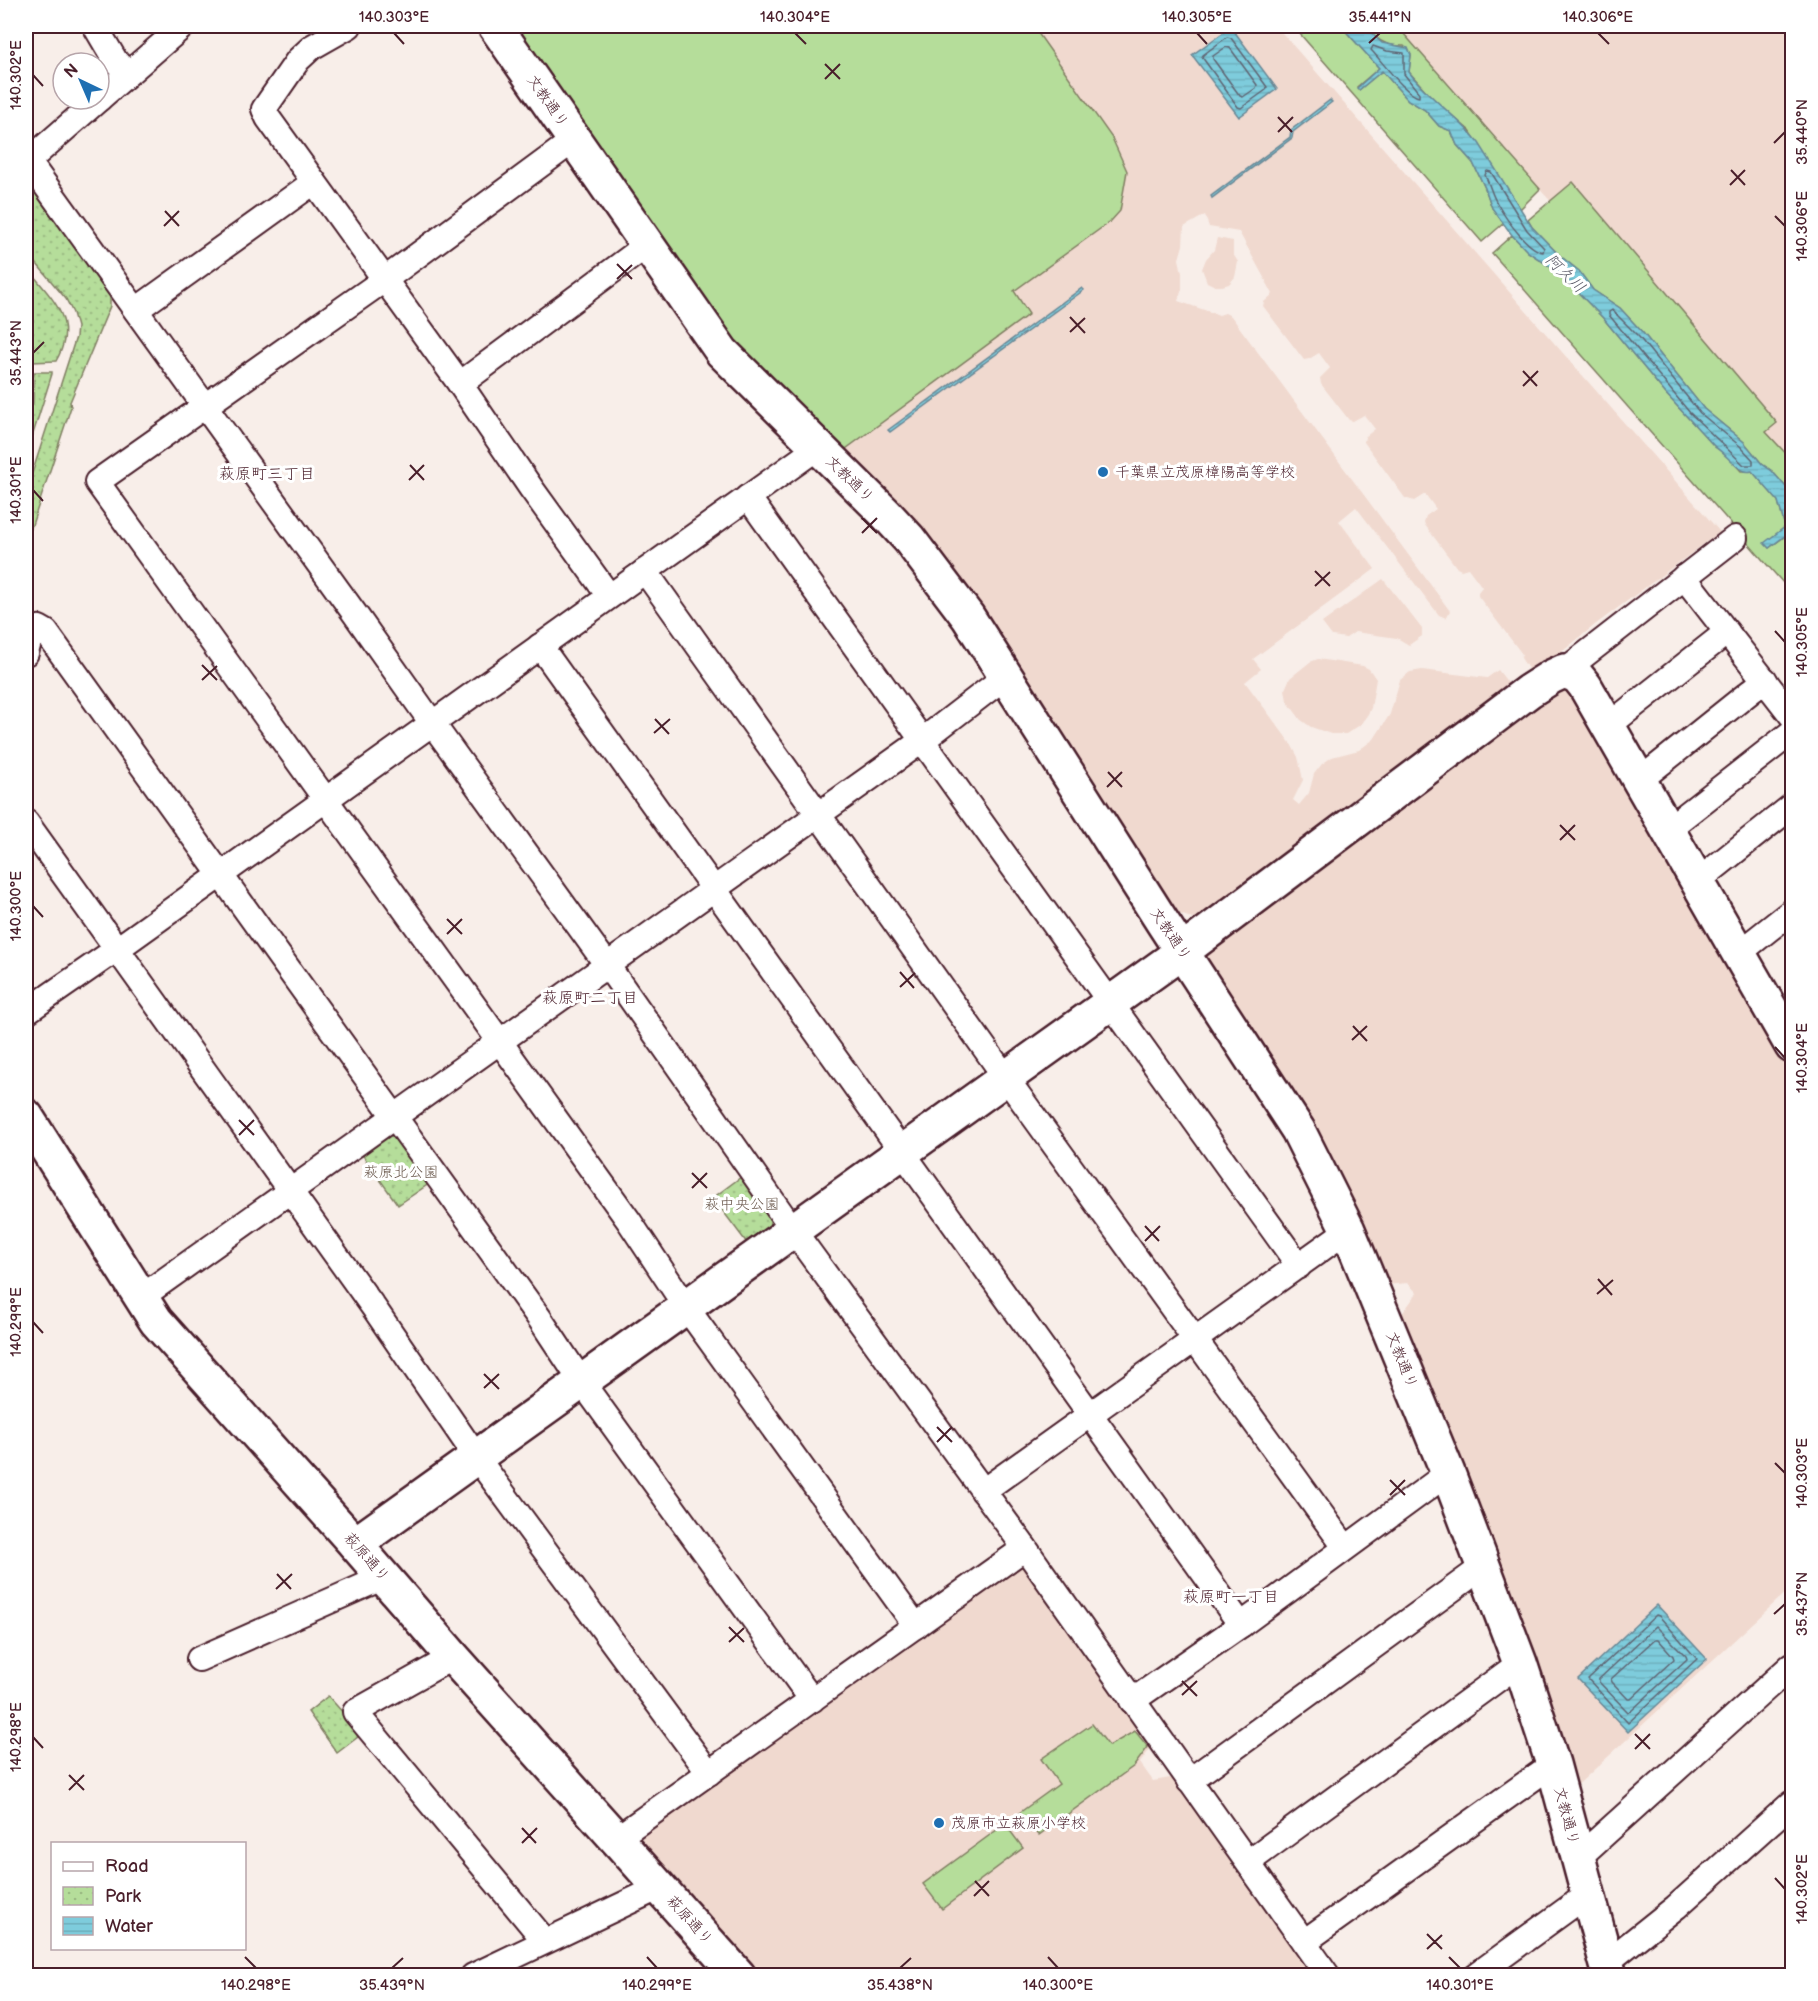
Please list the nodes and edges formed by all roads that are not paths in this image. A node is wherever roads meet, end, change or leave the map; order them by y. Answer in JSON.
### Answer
{"nodes":[{"id":1,"x":95,"y":26,"type":"edge"},
{"id":2,"x":183,"y":26,"type":"edge"},
{"id":3,"x":349,"y":26,"type":"edge"},
{"id":4,"x":495,"y":26,"type":"edge"},
{"id":5,"x":127,"y":74,"type":"junction"},
{"id":6,"x":111,"y":88,"type":"edge"},
{"id":7,"x":85,"y":111,"type":"edge"},
{"id":8,"x":574,"y":140,"type":"junction"},
{"id":9,"x":27,"y":162,"type":"edge"},
{"id":10,"x":314,"y":182,"type":"junction"},
{"id":11,"x":647,"y":245,"type":"junction"},
{"id":12,"x":384,"y":280,"type":"junction"},
{"id":13,"x":136,"y":310,"type":"junction"},
{"id":14,"x":460,"y":384,"type":"junction"},
{"id":15,"x":206,"y":406,"type":"junction"},
{"id":16,"x":817,"y":448,"type":"junction"},
{"id":17,"x":748,"y":497,"type":"junction"},
{"id":18,"x":1735,"y":538,"type":"dead end"},
{"id":19,"x":645,"y":571,"type":"junction"},
{"id":20,"x":1684,"y":578,"type":"junction"},
{"id":21,"x":609,"y":596,"type":"junction"},
{"id":22,"x":1727,"y":632,"type":"junction"},
{"id":23,"x":540,"y":646,"type":"junction"},
{"id":24,"x":26,"y":653,"type":"edge"},
{"id":25,"x":1564,"y":671,"type":"junction"},
{"id":26,"x":1006,"y":676,"type":"junction"},
{"id":27,"x":1765,"y":680,"type":"junction"},
{"id":28,"x":1792,"y":716,"type":"edge"},
{"id":29,"x":432,"y":723,"type":"junction"},
{"id":30,"x":1608,"y":726,"type":"junction"},
{"id":31,"x":1792,"y":732,"type":"edge"},
{"id":32,"x":923,"y":740,"type":"junction"},
{"id":33,"x":1640,"y":780,"type":"junction"},
{"id":34,"x":326,"y":799,"type":"junction"},
{"id":35,"x":1792,"y":806,"type":"edge"},
{"id":36,"x":818,"y":815,"type":"junction"},
{"id":37,"x":26,"y":822,"type":"edge"},
{"id":38,"x":1668,"y":829,"type":"junction"},
{"id":39,"x":220,"y":875,"type":"junction"},
{"id":40,"x":1698,"y":881,"type":"junction"},
{"id":41,"x":714,"y":890,"type":"junction"},
{"id":42,"x":1792,"y":911,"type":"edge"},
{"id":43,"x":117,"y":949,"type":"junction"},
{"id":44,"x":1183,"y":951,"type":"junction"},
{"id":45,"x":1739,"y":953,"type":"junction"},
{"id":46,"x":607,"y":965,"type":"junction"},
{"id":47,"x":1110,"y":1003,"type":"junction"},
{"id":48,"x":26,"y":1012,"type":"edge"},
{"id":49,"x":500,"y":1043,"type":"junction"},
{"id":50,"x":1792,"y":1046,"type":"edge"},
{"id":51,"x":1006,"y":1078,"type":"junction"},
{"id":52,"x":26,"y":1116,"type":"edge"},
{"id":53,"x":394,"y":1118,"type":"junction"},
{"id":54,"x":901,"y":1152,"type":"junction"},
{"id":55,"x":289,"y":1193,"type":"junction"},
{"id":56,"x":793,"y":1230,"type":"junction"},
{"id":57,"x":1348,"y":1230,"type":"junction"},
{"id":58,"x":1299,"y":1266,"type":"junction"},
{"id":59,"x":140,"y":1298,"type":"junction"},
{"id":60,"x":686,"y":1307,"type":"junction"},
{"id":61,"x":1195,"y":1340,"type":"junction"},
{"id":62,"x":581,"y":1382,"type":"junction"},
{"id":63,"x":1092,"y":1415,"type":"junction"},
{"id":64,"x":477,"y":1458,"type":"junction"},
{"id":65,"x":1448,"y":1473,"type":"junction"},
{"id":66,"x":984,"y":1491,"type":"junction"},
{"id":67,"x":355,"y":1544,"type":"junction"},
{"id":68,"x":1345,"y":1547,"type":"junction"},
{"id":69,"x":1025,"y":1548,"type":"junction"},
{"id":70,"x":1484,"y":1566,"type":"junction"},
{"id":71,"x":384,"y":1577,"type":"junction"},
{"id":72,"x":1241,"y":1625,"type":"junction"},
{"id":73,"x":916,"y":1626,"type":"junction"},
{"id":74,"x":453,"y":1657,"type":"junction"},
{"id":75,"x":199,"y":1659,"type":"dead end"},
{"id":76,"x":1520,"y":1663,"type":"junction"},
{"id":77,"x":1792,"y":1665,"type":"edge"},
{"id":78,"x":812,"y":1700,"type":"junction"},
{"id":79,"x":1132,"y":1701,"type":"junction"},
{"id":80,"x":1553,"y":1764,"type":"junction"},
{"id":81,"x":709,"y":1773,"type":"junction"},
{"id":82,"x":1189,"y":1781,"type":"junction"},
{"id":83,"x":1792,"y":1803,"type":"edge"},
{"id":84,"x":617,"y":1838,"type":"junction"},
{"id":85,"x":1578,"y":1858,"type":"junction"},
{"id":86,"x":1248,"y":1862,"type":"junction"},
{"id":87,"x":660,"y":1887,"type":"junction"},
{"id":88,"x":1588,"y":1894,"type":"junction"},
{"id":89,"x":545,"y":1941,"type":"junction"},
{"id":90,"x":1304,"y":1942,"type":"junction"},
{"id":91,"x":1608,"y":1969,"type":"edge"},
{"id":92,"x":473,"y":1976,"type":"edge"},
{"id":93,"x":739,"y":1976,"type":"edge"},
{"id":94,"x":1329,"y":1976,"type":"edge"},
{"id":95,"x":1475,"y":1976,"type":"edge"}],
"edges":[{"from":1,"to":5,"type":"street"},
{"from":2,"to":5,"type":"street"},
{"from":3,"to":10,"type":"street"},
{"from":4,"to":8,"type":"street","name":"文教通り"},
{"from":5,"to":6,"type":"street"},
{"from":7,"to":9,"type":"street"},
{"from":8,"to":11,"type":"street","name":"文教通り"},
{"from":8,"to":12,"type":"street"},
{"from":9,"to":13,"type":"street"},
{"from":10,"to":12,"type":"street"},
{"from":10,"to":13,"type":"street"},
{"from":11,"to":14,"type":"street"},
{"from":11,"to":16,"type":"street","name":"文教通り"},
{"from":12,"to":14,"type":"street"},
{"from":12,"to":15,"type":"street"},
{"from":13,"to":15,"type":"street"},
{"from":14,"to":21,"type":"street"},
{"from":15,"to":29,"type":"street"},
{"from":15,"to":34,"type":"street"},
{"from":16,"to":17,"type":"street"},
{"from":16,"to":26,"type":"street","name":"文教通り"},
{"from":17,"to":19,"type":"street"},
{"from":17,"to":32,"type":"street"},
{"from":18,"to":20,"type":"street"},
{"from":19,"to":21,"type":"street"},
{"from":19,"to":36,"type":"street"},
{"from":20,"to":22,"type":"street"},
{"from":20,"to":25,"type":"street"},
{"from":21,"to":23,"type":"street"},
{"from":22,"to":27,"type":"street"},
{"from":22,"to":30,"type":"street"},
{"from":23,"to":29,"type":"street"},
{"from":23,"to":41,"type":"street"},
{"from":24,"to":39,"type":"street"},
{"from":25,"to":30,"type":"street"},
{"from":25,"to":44,"type":"street"},
{"from":26,"to":32,"type":"street"},
{"from":26,"to":44,"type":"street","name":"文教通り"},
{"from":27,"to":28,"type":"street"},
{"from":27,"to":33,"type":"street"},
{"from":29,"to":34,"type":"street"},
{"from":29,"to":46,"type":"street"},
{"from":30,"to":33,"type":"street"},
{"from":31,"to":38,"type":"street"},
{"from":32,"to":36,"type":"street"},
{"from":32,"to":47,"type":"street"},
{"from":33,"to":38,"type":"street"},
{"from":34,"to":39,"type":"street"},
{"from":34,"to":49,"type":"street"},
{"from":35,"to":40,"type":"street"},
{"from":36,"to":41,"type":"street"},
{"from":36,"to":51,"type":"street"},
{"from":37,"to":43,"type":"street"},
{"from":38,"to":40,"type":"street"},
{"from":39,"to":43,"type":"street"},
{"from":39,"to":53,"type":"street"},
{"from":40,"to":45,"type":"street"},
{"from":41,"to":46,"type":"street"},
{"from":41,"to":54,"type":"street"},
{"from":42,"to":45,"type":"street"},
{"from":43,"to":48,"type":"street"},
{"from":43,"to":55,"type":"street"},
{"from":44,"to":47,"type":"street"},
{"from":44,"to":57,"type":"street","name":"文教通り"},
{"from":45,"to":50,"type":"street"},
{"from":46,"to":49,"type":"street"},
{"from":46,"to":56,"type":"street"},
{"from":47,"to":51,"type":"street"},
{"from":47,"to":58,"type":"street"},
{"from":49,"to":53,"type":"street"},
{"from":49,"to":60,"type":"street"},
{"from":51,"to":54,"type":"street"},
{"from":51,"to":61,"type":"street"},
{"from":52,"to":59,"type":"street","name":"萩原通り"},
{"from":53,"to":55,"type":"street"},
{"from":53,"to":62,"type":"street"},
{"from":54,"to":56,"type":"street"},
{"from":54,"to":63,"type":"street"},
{"from":55,"to":59,"type":"street"},
{"from":55,"to":64,"type":"street"},
{"from":56,"to":60,"type":"street"},
{"from":56,"to":66,"type":"street"},
{"from":57,"to":58,"type":"street"},
{"from":57,"to":65,"type":"street","name":"文教通り"},
{"from":58,"to":61,"type":"street"},
{"from":59,"to":67,"type":"street","name":"萩原通り"},
{"from":60,"to":62,"type":"street"},
{"from":60,"to":73,"type":"street"},
{"from":61,"to":63,"type":"street"},
{"from":61,"to":68,"type":"street"},
{"from":62,"to":64,"type":"street"},
{"from":62,"to":78,"type":"street"},
{"from":63,"to":66,"type":"street"},
{"from":63,"to":72,"type":"street"},
{"from":64,"to":67,"type":"street"},
{"from":64,"to":81,"type":"street"},
{"from":65,"to":68,"type":"street"},
{"from":65,"to":70,"type":"street","name":"文教通り"},
{"from":66,"to":69,"type":"street"},
{"from":67,"to":71,"type":"street","name":"萩原通り"},
{"from":68,"to":72,"type":"street"},
{"from":69,"to":73,"type":"street"},
{"from":69,"to":79,"type":"street"},
{"from":70,"to":76,"type":"street","name":"文教通り"},
{"from":70,"to":82,"type":"street"},
{"from":71,"to":74,"type":"street","name":"萩原通り"},
{"from":71,"to":75,"type":"street"},
{"from":72,"to":79,"type":"street"},
{"from":73,"to":78,"type":"street"},
{"from":74,"to":84,"type":"street","name":"萩原通り"},
{"from":74,"to":89,"type":"street"},
{"from":76,"to":80,"type":"street","name":"文教通り"},
{"from":76,"to":86,"type":"street"},
{"from":77,"to":85,"type":"street"},
{"from":78,"to":81,"type":"street"},
{"from":79,"to":82,"type":"street"},
{"from":80,"to":85,"type":"street","name":"文教通り"},
{"from":80,"to":90,"type":"street"},
{"from":81,"to":84,"type":"street"},
{"from":82,"to":86,"type":"street"},
{"from":83,"to":91,"type":"street"},
{"from":84,"to":87,"type":"street","name":"萩原通り"},
{"from":85,"to":88,"type":"street","name":"文教通り"},
{"from":86,"to":90,"type":"street"},
{"from":87,"to":89,"type":"street"},
{"from":87,"to":93,"type":"street","name":"萩原通り"},
{"from":88,"to":91,"type":"street","name":"文教通り"},
{"from":88,"to":95,"type":"street"},
{"from":89,"to":92,"type":"street"},
{"from":90,"to":94,"type":"street"}]}
